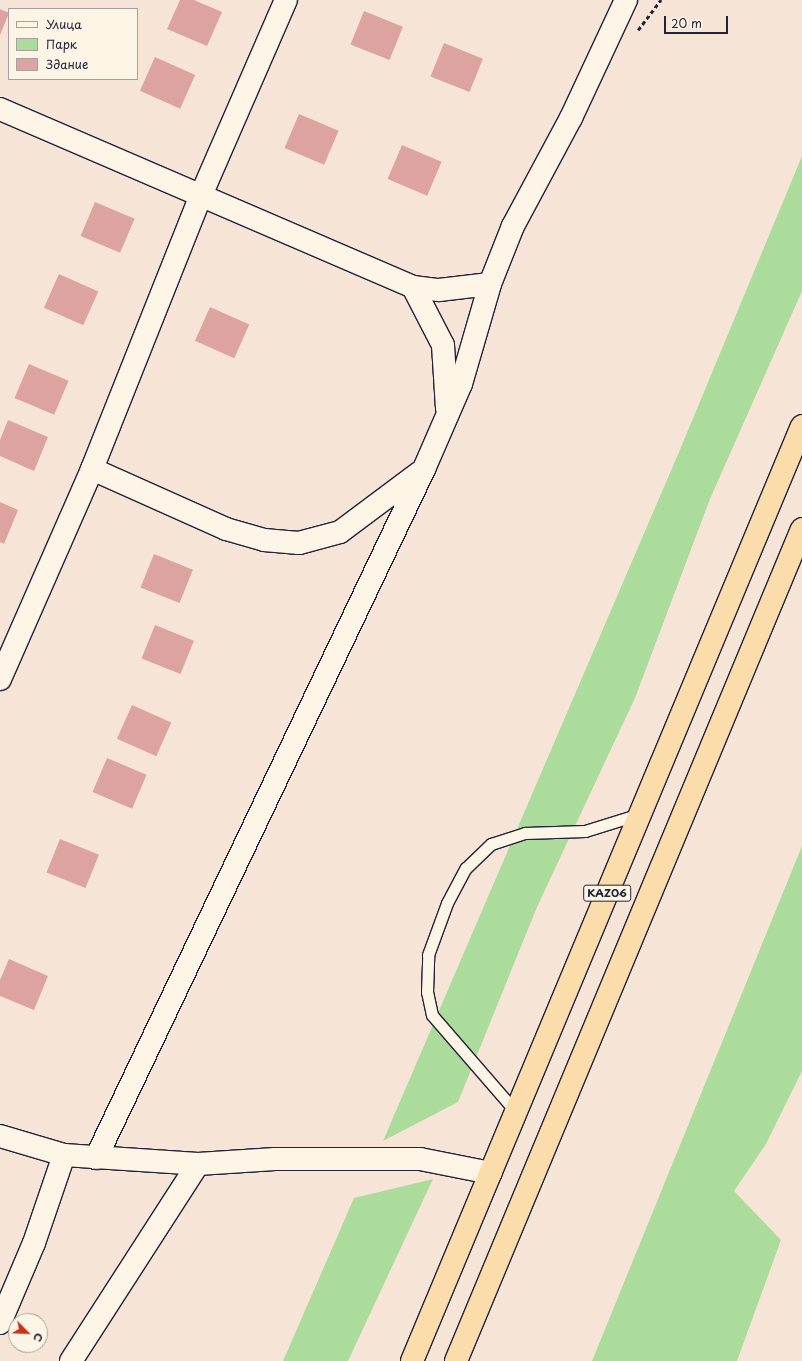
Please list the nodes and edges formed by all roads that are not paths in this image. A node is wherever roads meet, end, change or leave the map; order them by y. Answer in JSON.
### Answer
{"nodes":[{"id":1,"x":286,"y":0,"type":"edge"},
{"id":2,"x":626,"y":0,"type":"edge"},
{"id":3,"x":0,"y":108,"type":"edge"},
{"id":4,"x":202,"y":193,"type":"junction"},
{"id":5,"x":490,"y":284,"type":"junction"},
{"id":6,"x":413,"y":287,"type":"junction"},
{"id":7,"x":447,"y":414,"type":"junction"},
{"id":8,"x":802,"y":426,"type":"edge"},
{"id":9,"x":92,"y":469,"type":"junction"},
{"id":10,"x":424,"y":469,"type":"junction"},
{"id":11,"x":374,"y":508,"type":"junction"},
{"id":12,"x":397,"y":524,"type":"junction"},
{"id":13,"x":802,"y":529,"type":"edge"},
{"id":14,"x":0,"y":679,"type":"edge"},
{"id":15,"x":640,"y":814,"type":"junction"},
{"id":16,"x":516,"y":1112,"type":"junction"},
{"id":17,"x":0,"y":1136,"type":"edge"},
{"id":18,"x":64,"y":1155,"type":"junction"},
{"id":19,"x":96,"y":1158,"type":"junction"},
{"id":20,"x":198,"y":1164,"type":"junction"},
{"id":21,"x":491,"y":1173,"type":"junction"},
{"id":22,"x":0,"y":1323,"type":"edge"},
{"id":23,"x":71,"y":1361,"type":"edge"},
{"id":24,"x":412,"y":1361,"type":"edge"},
{"id":25,"x":456,"y":1361,"type":"edge"}],
"edges":[{"from":1,"to":4,"type":"street"},
{"from":2,"to":5,"type":"street"},
{"from":3,"to":4,"type":"street"},
{"from":4,"to":6,"type":"street"},
{"from":4,"to":9,"type":"street"},
{"from":5,"to":6,"type":"street"},
{"from":5,"to":7,"type":"street"},
{"from":6,"to":7,"type":"street"},
{"from":7,"to":10,"type":"street"},
{"from":8,"to":15,"type":"highway","number":"KАZ06"},
{"from":9,"to":11,"type":"street"},
{"from":9,"to":14,"type":"street"},
{"from":10,"to":11,"type":"street"},
{"from":10,"to":12,"type":"street"},
{"from":11,"to":12,"type":"street"},
{"from":12,"to":19,"type":"street"},
{"from":13,"to":25,"type":"highway","number":"KАZ06"},
{"from":15,"to":16,"type":"highway","number":"KАZ06"},
{"from":15,"to":16,"type":"lane"},
{"from":16,"to":21,"type":"highway","number":"KАZ06"},
{"from":17,"to":18,"type":"street"},
{"from":18,"to":19,"type":"street"},
{"from":18,"to":22,"type":"street"},
{"from":19,"to":20,"type":"street"},
{"from":20,"to":21,"type":"street"},
{"from":20,"to":23,"type":"street"},
{"from":21,"to":24,"type":"highway","number":"KАZ06"}]}
